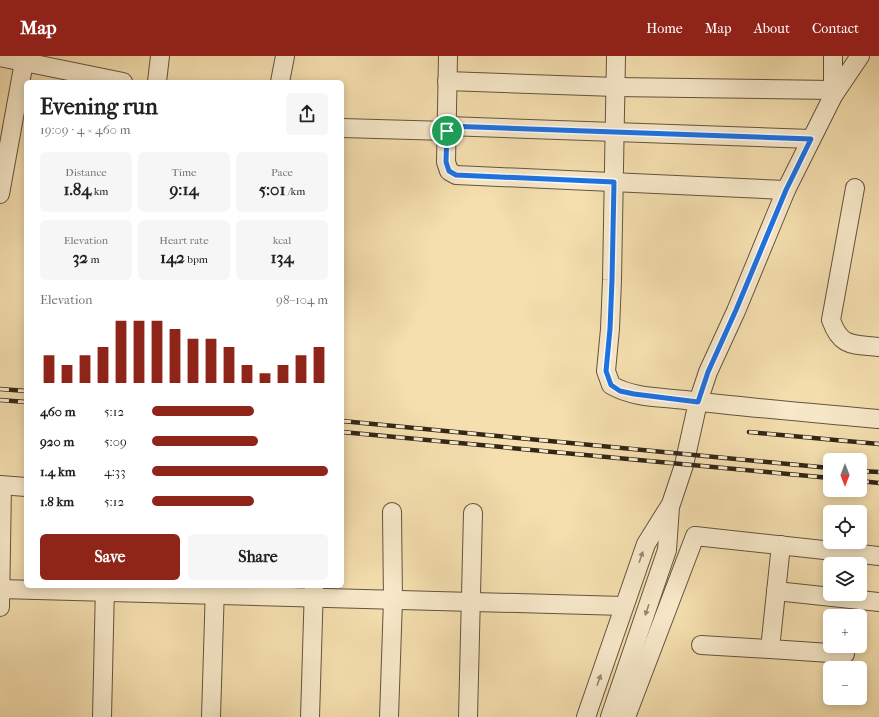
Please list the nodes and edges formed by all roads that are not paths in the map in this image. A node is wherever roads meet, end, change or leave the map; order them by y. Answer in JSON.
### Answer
{"nodes":[{"id":1,"x":160,"y":56,"type":"edge"},
{"id":2,"x":285,"y":56,"type":"edge"},
{"id":3,"x":448,"y":56,"type":"edge"},
{"id":4,"x":616,"y":56,"type":"edge"},
{"id":5,"x":833,"y":56,"type":"edge"},
{"id":6,"x":860,"y":56,"type":"edge"},
{"id":7,"x":0,"y":58,"type":"edge"},
{"id":8,"x":24,"y":62,"type":"junction"},
{"id":9,"x":68,"y":77,"type":"edge"},
{"id":10,"x":105,"y":80,"type":"edge"},
{"id":11,"x":156,"y":80,"type":"edge"},
{"id":12,"x":280,"y":80,"type":"edge"},
{"id":13,"x":447,"y":80,"type":"junction"},
{"id":14,"x":615,"y":87,"type":"junction"},
{"id":15,"x":833,"y":93,"type":"junction"},
{"id":16,"x":344,"y":128,"type":"edge"},
{"id":17,"x":447,"y":128,"type":"junction"},
{"id":18,"x":614,"y":132,"type":"junction"},
{"id":19,"x":5,"y":135,"type":"edge"},
{"id":20,"x":811,"y":139,"type":"junction"},
{"id":21,"x":614,"y":182,"type":"junction"},
{"id":22,"x":855,"y":188,"type":"dead end"},
{"id":23,"x":786,"y":190,"type":"junction"},
{"id":24,"x":0,"y":194,"type":"edge"},
{"id":25,"x":879,"y":347,"type":"edge"},
{"id":26,"x":698,"y":402,"type":"junction"},
{"id":27,"x":879,"y":419,"type":"edge"},
{"id":28,"x":1,"y":485,"type":"edge"},
{"id":29,"x":24,"y":487,"type":"edge"},
{"id":30,"x":671,"y":504,"type":"junction"},
{"id":31,"x":392,"y":512,"type":"dead end"},
{"id":32,"x":473,"y":513,"type":"dead end"},
{"id":33,"x":781,"y":546,"type":"junction"},
{"id":34,"x":879,"y":556,"type":"edge"},
{"id":35,"x":105,"y":589,"type":"edge"},
{"id":36,"x":214,"y":590,"type":"edge"},
{"id":37,"x":776,"y":591,"type":"junction"},
{"id":38,"x":314,"y":592,"type":"edge"},
{"id":39,"x":0,"y":595,"type":"edge"},
{"id":40,"x":393,"y":600,"type":"junction"},
{"id":41,"x":471,"y":602,"type":"junction"},
{"id":42,"x":879,"y":602,"type":"edge"},
{"id":43,"x":624,"y":606,"type":"junction"},
{"id":44,"x":701,"y":644,"type":"dead end"},
{"id":45,"x":770,"y":650,"type":"junction"},
{"id":46,"x":845,"y":654,"type":"dead end"},
{"id":47,"x":102,"y":717,"type":"edge"},
{"id":48,"x":211,"y":717,"type":"edge"},
{"id":49,"x":310,"y":717,"type":"edge"},
{"id":50,"x":389,"y":717,"type":"edge"},
{"id":51,"x":468,"y":717,"type":"edge"},
{"id":52,"x":586,"y":717,"type":"edge"},
{"id":53,"x":610,"y":717,"type":"edge"},
{"id":54,"x":626,"y":717,"type":"edge"}],
"edges":[{"from":1,"to":11,"type":"street"},
{"from":2,"to":12,"type":"street"},
{"from":3,"to":13,"type":"street"},
{"from":4,"to":14,"type":"street"},
{"from":5,"to":15,"type":"street"},
{"from":6,"to":15,"type":"street"},
{"from":7,"to":8,"type":"street"},
{"from":8,"to":9,"type":"street"},
{"from":8,"to":19,"type":"street"},
{"from":9,"to":10,"type":"street"},
{"from":13,"to":14,"type":"street"},
{"from":13,"to":17,"type":"street"},
{"from":14,"to":15,"type":"street"},
{"from":14,"to":18,"type":"street"},
{"from":15,"to":20,"type":"street"},
{"from":16,"to":17,"type":"street"},
{"from":17,"to":18,"type":"street"},
{"from":17,"to":21,"type":"street"},
{"from":18,"to":20,"type":"street"},
{"from":18,"to":21,"type":"street"},
{"from":19,"to":24,"type":"street"},
{"from":20,"to":23,"type":"street"},
{"from":21,"to":23,"type":"street"},
{"from":21,"to":26,"type":"street"},
{"from":22,"to":25,"type":"street"},
{"from":23,"to":26,"type":"street"},
{"from":26,"to":27,"type":"street"},
{"from":26,"to":30,"type":"street"},
{"from":28,"to":29,"type":"street"},
{"from":28,"to":39,"type":"street"},
{"from":43,"to":30,"type":"street","one_way":true},
{"from":30,"to":53,"type":"street","one_way":true},
{"from":31,"to":40,"type":"street"},
{"from":32,"to":41,"type":"street"},
{"from":33,"to":34,"type":"street"},
{"from":33,"to":37,"type":"street"},
{"from":33,"to":54,"type":"street"},
{"from":35,"to":36,"type":"street"},
{"from":35,"to":39,"type":"street"},
{"from":35,"to":47,"type":"street"},
{"from":36,"to":38,"type":"street"},
{"from":36,"to":48,"type":"street"},
{"from":37,"to":42,"type":"street"},
{"from":37,"to":45,"type":"street"},
{"from":38,"to":40,"type":"street"},
{"from":38,"to":49,"type":"street"},
{"from":40,"to":41,"type":"street"},
{"from":40,"to":50,"type":"street"},
{"from":41,"to":43,"type":"street"},
{"from":41,"to":51,"type":"street"},
{"from":52,"to":43,"type":"street","one_way":true},
{"from":44,"to":45,"type":"street"},
{"from":45,"to":46,"type":"street"}]}
